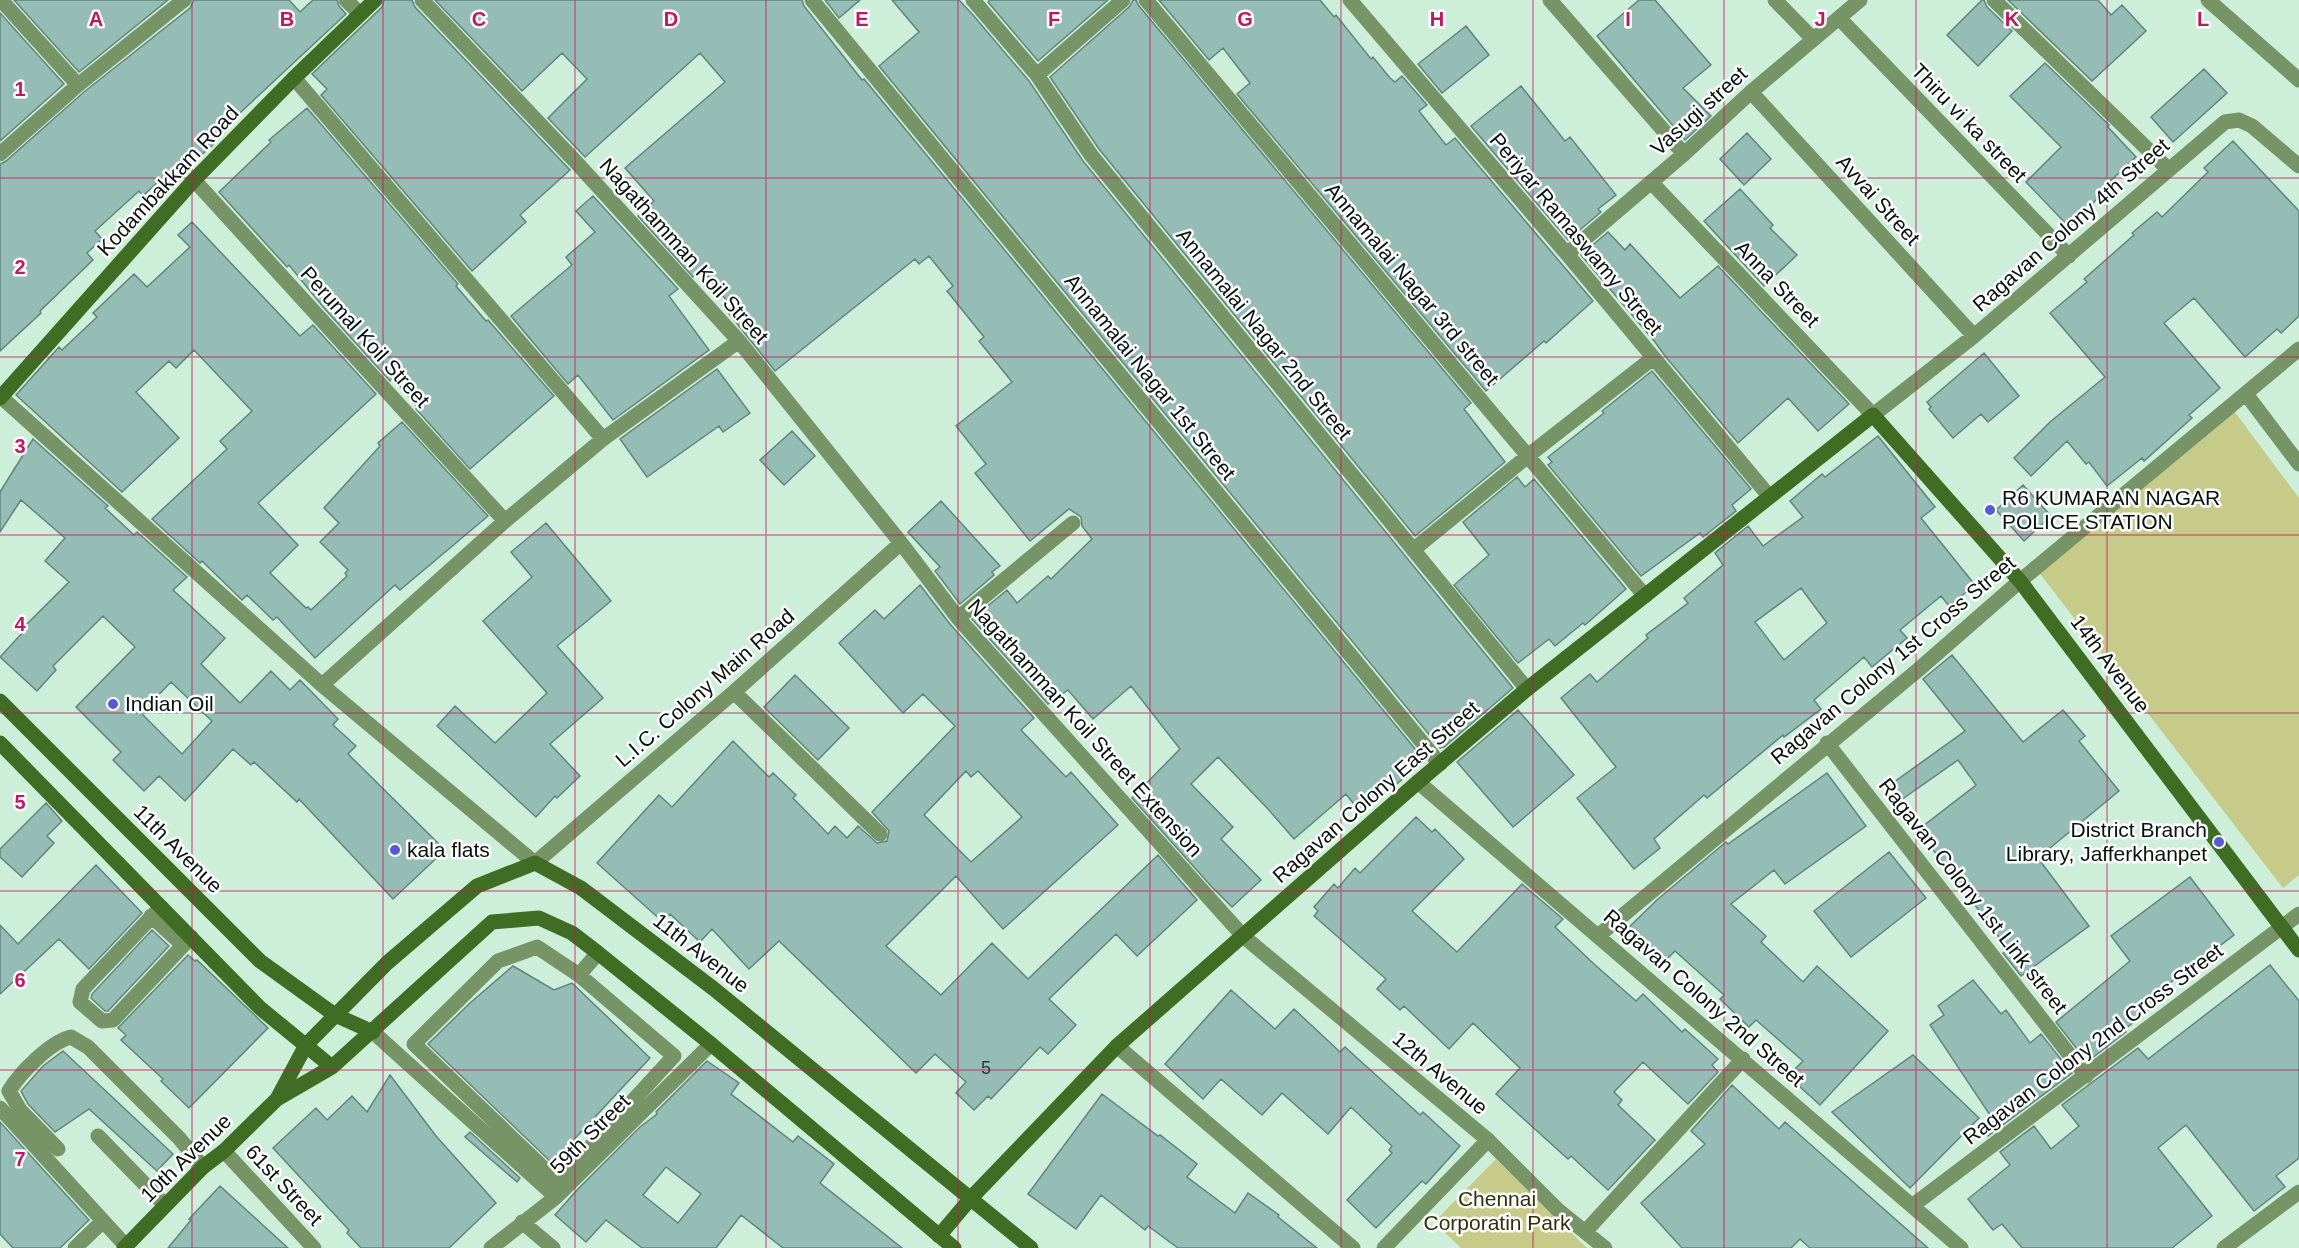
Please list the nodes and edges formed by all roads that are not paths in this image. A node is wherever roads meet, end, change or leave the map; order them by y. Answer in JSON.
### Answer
{"nodes":[{"id":1,"x":1,"y":0,"type":"edge"},
{"id":2,"x":184,"y":0,"type":"edge"},
{"id":3,"x":346,"y":0,"type":"edge"},
{"id":4,"x":375,"y":0,"type":"edge"},
{"id":5,"x":422,"y":0,"type":"edge"},
{"id":6,"x":812,"y":0,"type":"edge"},
{"id":7,"x":973,"y":0,"type":"edge"},
{"id":8,"x":1123,"y":0,"type":"edge"},
{"id":9,"x":1146,"y":0,"type":"edge"},
{"id":10,"x":1350,"y":0,"type":"edge"},
{"id":11,"x":1550,"y":0,"type":"edge"},
{"id":12,"x":1774,"y":0,"type":"edge"},
{"id":13,"x":1860,"y":0,"type":"edge"},
{"id":14,"x":1994,"y":0,"type":"edge"},
{"id":15,"x":2208,"y":0,"type":"edge"},
{"id":16,"x":360,"y":14,"type":"junction"},
{"id":17,"x":1839,"y":18,"type":"junction"},
{"id":18,"x":1813,"y":39,"type":"junction"},
{"id":19,"x":1037,"y":75,"type":"junction"},
{"id":20,"x":294,"y":78,"type":"junction"},
{"id":21,"x":2299,"y":80,"type":"edge"},
{"id":22,"x":78,"y":85,"type":"junction"},
{"id":23,"x":1751,"y":92,"type":"junction"},
{"id":24,"x":0,"y":154,"type":"edge"},
{"id":25,"x":1684,"y":154,"type":"junction"},
{"id":26,"x":2299,"y":166,"type":"edge"},
{"id":27,"x":2168,"y":169,"type":"junction"},
{"id":28,"x":195,"y":180,"type":"junction"},
{"id":29,"x":1651,"y":182,"type":"junction"},
{"id":30,"x":1567,"y":254,"type":"junction"},
{"id":31,"x":2069,"y":256,"type":"junction"},
{"id":32,"x":1974,"y":336,"type":"junction"},
{"id":33,"x":739,"y":341,"type":"junction"},
{"id":34,"x":2299,"y":349,"type":"edge"},
{"id":35,"x":1653,"y":358,"type":"junction"},
{"id":36,"x":2246,"y":394,"type":"junction"},
{"id":37,"x":0,"y":397,"type":"edge"},
{"id":38,"x":1873,"y":415,"type":"junction"},
{"id":39,"x":603,"y":439,"type":"junction"},
{"id":40,"x":1529,"y":455,"type":"junction"},
{"id":41,"x":2299,"y":464,"type":"edge"},
{"id":42,"x":1769,"y":496,"type":"junction"},
{"id":43,"x":505,"y":521,"type":"junction"},
{"id":44,"x":1073,"y":524,"type":"dead end"},
{"id":45,"x":901,"y":543,"type":"junction"},
{"id":46,"x":1413,"y":550,"type":"junction"},
{"id":47,"x":2020,"y":581,"type":"junction"},
{"id":48,"x":1645,"y":596,"type":"junction"},
{"id":49,"x":958,"y":618,"type":"junction"},
{"id":50,"x":322,"y":685,"type":"junction"},
{"id":51,"x":1527,"y":689,"type":"junction"},
{"id":52,"x":734,"y":692,"type":"junction"},
{"id":53,"x":0,"y":701,"type":"edge"},
{"id":54,"x":0,"y":743,"type":"edge"},
{"id":55,"x":1827,"y":743,"type":"junction"},
{"id":56,"x":1440,"y":764,"type":"junction"},
{"id":57,"x":1418,"y":782,"type":"junction"},
{"id":58,"x":880,"y":834,"type":"dead end"},
{"id":59,"x":534,"y":863,"type":"junction"},
{"id":60,"x":156,"y":911,"type":"junction"},
{"id":61,"x":2299,"y":914,"type":"edge"},
{"id":62,"x":2282,"y":927,"type":"junction"},
{"id":63,"x":1243,"y":936,"type":"junction"},
{"id":64,"x":1598,"y":936,"type":"junction"},
{"id":65,"x":187,"y":941,"type":"junction"},
{"id":66,"x":2299,"y":950,"type":"edge"},
{"id":67,"x":598,"y":953,"type":"junction"},
{"id":68,"x":579,"y":975,"type":"junction"},
{"id":69,"x":335,"y":1016,"type":"junction"},
{"id":70,"x":373,"y":1032,"type":"junction"},
{"id":71,"x":711,"y":1044,"type":"junction"},
{"id":72,"x":306,"y":1045,"type":"junction"},
{"id":73,"x":1117,"y":1046,"type":"junction"},
{"id":74,"x":1743,"y":1059,"type":"junction"},
{"id":75,"x":332,"y":1067,"type":"junction"},
{"id":76,"x":2086,"y":1076,"type":"junction"},
{"id":77,"x":277,"y":1100,"type":"junction"},
{"id":78,"x":0,"y":1108,"type":"edge"},
{"id":79,"x":98,"y":1136,"type":"dead end"},
{"id":80,"x":1488,"y":1140,"type":"junction"},
{"id":81,"x":57,"y":1149,"type":"dead end"},
{"id":82,"x":224,"y":1151,"type":"junction"},
{"id":83,"x":203,"y":1167,"type":"junction"},
{"id":84,"x":2299,"y":1192,"type":"edge"},
{"id":85,"x":556,"y":1197,"type":"junction"},
{"id":86,"x":971,"y":1198,"type":"junction"},
{"id":87,"x":165,"y":1205,"type":"junction"},
{"id":88,"x":1912,"y":1206,"type":"junction"},
{"id":89,"x":103,"y":1221,"type":"junction"},
{"id":90,"x":522,"y":1222,"type":"junction"},
{"id":91,"x":1585,"y":1232,"type":"junction"},
{"id":92,"x":939,"y":1236,"type":"junction"},
{"id":93,"x":125,"y":1247,"type":"edge"},
{"id":94,"x":75,"y":1248,"type":"edge"},
{"id":95,"x":314,"y":1248,"type":"edge"},
{"id":96,"x":491,"y":1248,"type":"edge"},
{"id":97,"x":553,"y":1248,"type":"edge"},
{"id":98,"x":954,"y":1248,"type":"edge"},
{"id":99,"x":1031,"y":1248,"type":"edge"},
{"id":100,"x":1353,"y":1248,"type":"edge"},
{"id":101,"x":1383,"y":1248,"type":"edge"},
{"id":102,"x":1605,"y":1248,"type":"edge"},
{"id":103,"x":1961,"y":1248,"type":"edge"},
{"id":104,"x":2223,"y":1248,"type":"edge"}],
"edges":[{"from":1,"to":22,"type":"street"},
{"from":2,"to":22,"type":"street"},
{"from":3,"to":16,"type":"street"},
{"from":4,"to":16,"type":"main road","name":"Kodambakkam Road"},
{"from":5,"to":33,"type":"street","name":"Nagathamman Koil Street"},
{"from":6,"to":56,"type":"street","name":"Annamalai Nagar 1st Street"},
{"from":7,"to":19,"type":"street","name":"Annamalai Nagar 2nd Street"},
{"from":8,"to":19,"type":"street"},
{"from":9,"to":40,"type":"street","name":"Annamalai Nagar 3rd street"},
{"from":10,"to":30,"type":"street","name":"Periyar Ramaswamy Street"},
{"from":11,"to":25,"type":"street"},
{"from":12,"to":18,"type":"street"},
{"from":13,"to":17,"type":"street","name":"Vasugi street"},
{"from":14,"to":27,"type":"street"},
{"from":15,"to":21,"type":"street"},
{"from":16,"to":20,"type":"main road","name":"Kodambakkam Road"},
{"from":17,"to":18,"type":"street","name":"Vasugi street"},
{"from":17,"to":31,"type":"street","name":"Thiru vi ka street"},
{"from":18,"to":23,"type":"street","name":"Vasugi street"},
{"from":19,"to":46,"type":"street","name":"Annamalai Nagar 2nd Street"},
{"from":20,"to":28,"type":"main road","name":"Kodambakkam Road"},
{"from":20,"to":39,"type":"street"},
{"from":22,"to":24,"type":"street"},
{"from":23,"to":25,"type":"street","name":"Vasugi street"},
{"from":23,"to":32,"type":"street","name":"Avvai Street"},
{"from":25,"to":29,"type":"street","name":"Vasugi street"},
{"from":26,"to":27,"type":"street","name":"Ragavan Colony 4th Street"},
{"from":27,"to":31,"type":"street","name":"Ragavan Colony 4th Street"},
{"from":28,"to":37,"type":"main road","name":"Kodambakkam Road"},
{"from":28,"to":43,"type":"street","name":"Perumal Koil Street"},
{"from":29,"to":30,"type":"street","name":"Vasugi street"},
{"from":29,"to":38,"type":"street","name":"Anna Street"},
{"from":30,"to":35,"type":"street","name":"Periyar Ramaswamy Street"},
{"from":31,"to":32,"type":"street","name":"Ragavan Colony 4th Street"},
{"from":32,"to":38,"type":"street","name":"Ragavan Colony 4th Street"},
{"from":33,"to":39,"type":"street"},
{"from":33,"to":45,"type":"street","name":"Nagathamman Koil Street"},
{"from":34,"to":36,"type":"street","name":"Ragavan Colony 1st Cross Street"},
{"from":35,"to":40,"type":"street"},
{"from":35,"to":42,"type":"street","name":"Periyar Ramaswamy Street"},
{"from":36,"to":41,"type":"street"},
{"from":36,"to":47,"type":"street","name":"Ragavan Colony 1st Cross Street"},
{"from":37,"to":50,"type":"street"},
{"from":38,"to":42,"type":"main road","name":"Ragavan Colony East Street"},
{"from":38,"to":47,"type":"main road","name":"14th Avenue"},
{"from":39,"to":43,"type":"street"},
{"from":40,"to":46,"type":"street"},
{"from":40,"to":48,"type":"street","name":"Annamalai Nagar 3rd street"},
{"from":42,"to":48,"type":"main road","name":"Ragavan Colony East Street"},
{"from":43,"to":50,"type":"street"},
{"from":44,"to":49,"type":"street"},
{"from":45,"to":49,"type":"street","name":"Nagathamman Koil Street Extension"},
{"from":45,"to":52,"type":"street","name":"L.I.C. Colony Main Road"},
{"from":46,"to":51,"type":"street","name":"Annamalai Nagar 2nd Street"},
{"from":47,"to":55,"type":"street","name":"Ragavan Colony 1st Cross Street"},
{"from":47,"to":62,"type":"main road","name":"14th Avenue"},
{"from":48,"to":51,"type":"main road","name":"Ragavan Colony East Street"},
{"from":49,"to":63,"type":"street","name":"Nagathamman Koil Street Extension"},
{"from":50,"to":59,"type":"street"},
{"from":51,"to":56,"type":"main road","name":"Ragavan Colony East Street"},
{"from":52,"to":58,"type":"street"},
{"from":52,"to":59,"type":"street","name":"L.I.C. Colony Main Road"},
{"from":53,"to":69,"type":"main road","name":"11th Avenue"},
{"from":54,"to":60,"type":"main road"},
{"from":55,"to":64,"type":"street","name":"Ragavan Colony 1st Cross Street"},
{"from":55,"to":76,"type":"street","name":"Ragavan Colony 1st Link street"},
{"from":56,"to":57,"type":"main road","name":"Ragavan Colony East Street"},
{"from":57,"to":63,"type":"main road","name":"Ragavan Colony East Street"},
{"from":57,"to":64,"type":"street","name":"Ragavan Colony 2nd Street"},
{"from":59,"to":69,"type":"main road"},
{"from":59,"to":86,"type":"main road","name":"11th Avenue"},
{"from":60,"to":65,"type":"main road"},
{"from":60,"to":65,"type":"street"},
{"from":61,"to":62,"type":"street","name":"Ragavan Colony 2nd Cross Street"},
{"from":62,"to":66,"type":"main road","name":"14th Avenue"},
{"from":62,"to":76,"type":"street","name":"Ragavan Colony 2nd Cross Street"},
{"from":63,"to":73,"type":"main road","name":"Ragavan Colony East Street"},
{"from":63,"to":80,"type":"street","name":"12th Avenue"},
{"from":64,"to":74,"type":"street","name":"Ragavan Colony 2nd Street"},
{"from":65,"to":72,"type":"main road"},
{"from":67,"to":68,"type":"street"},
{"from":67,"to":70,"type":"main road"},
{"from":67,"to":71,"type":"main road"},
{"from":68,"to":68,"type":"street"},
{"from":69,"to":70,"type":"main road","name":"11th Avenue"},
{"from":69,"to":72,"type":"main road"},
{"from":70,"to":75,"type":"main road"},
{"from":70,"to":85,"type":"street"},
{"from":71,"to":85,"type":"street","name":"59th Street"},
{"from":71,"to":92,"type":"main road"},
{"from":72,"to":75,"type":"main road"},
{"from":72,"to":77,"type":"main road"},
{"from":73,"to":86,"type":"main road","name":"Ragavan Colony East Street"},
{"from":73,"to":100,"type":"street"},
{"from":74,"to":88,"type":"street","name":"Ragavan Colony 2nd Street"},
{"from":74,"to":91,"type":"street"},
{"from":75,"to":77,"type":"main road"},
{"from":76,"to":88,"type":"street","name":"Ragavan Colony 2nd Cross Street"},
{"from":77,"to":82,"type":"main road","name":"10th Avenue"},
{"from":78,"to":89,"type":"street"},
{"from":79,"to":87,"type":"street"},
{"from":80,"to":91,"type":"street","name":"12th Avenue"},
{"from":80,"to":101,"type":"street"},
{"from":81,"to":83,"type":"street"},
{"from":82,"to":83,"type":"main road","name":"10th Avenue"},
{"from":82,"to":95,"type":"street","name":"61st Street"},
{"from":83,"to":87,"type":"main road","name":"10th Avenue"},
{"from":84,"to":104,"type":"street"},
{"from":85,"to":90,"type":"street","name":"59th Street"},
{"from":86,"to":92,"type":"main road","name":"Ragavan Colony East Street"},
{"from":86,"to":99,"type":"main road","name":"11th Avenue"},
{"from":87,"to":93,"type":"main road","name":"10th Avenue"},
{"from":88,"to":103,"type":"street","name":"Ragavan Colony 2nd Street"},
{"from":89,"to":93,"type":"street"},
{"from":89,"to":94,"type":"street"},
{"from":90,"to":96,"type":"street","name":"59th Street"},
{"from":90,"to":97,"type":"street"},
{"from":91,"to":102,"type":"street","name":"12th Avenue"},
{"from":92,"to":98,"type":"main road"}]}
